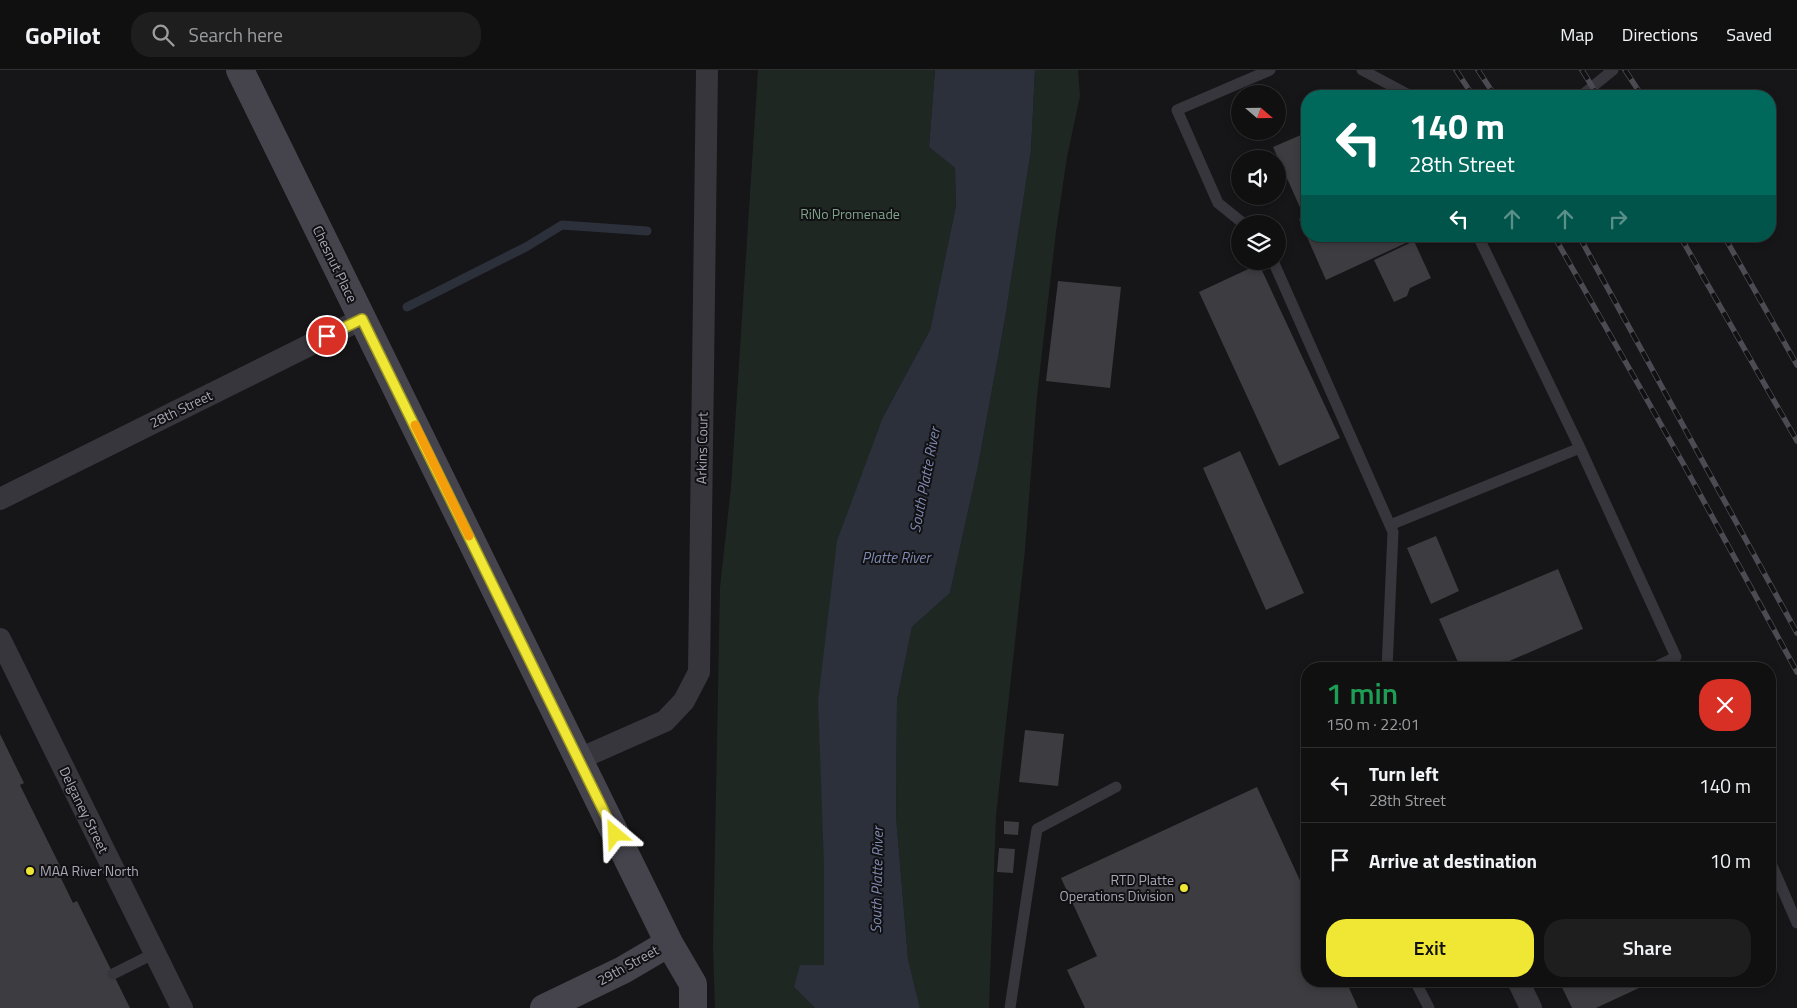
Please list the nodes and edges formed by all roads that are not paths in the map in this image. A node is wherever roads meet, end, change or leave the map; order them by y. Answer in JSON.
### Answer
{"nodes":[{"id":1,"x":240,"y":70,"type":"edge"},
{"id":2,"x":707,"y":70,"type":"edge"},
{"id":3,"x":1270,"y":70,"type":"edge"},
{"id":4,"x":1362,"y":70,"type":"edge"},
{"id":5,"x":1613,"y":70,"type":"edge"},
{"id":6,"x":1400,"y":90,"type":"edge"},
{"id":7,"x":1588,"y":90,"type":"edge"},
{"id":8,"x":1233,"y":215,"type":"edge"},
{"id":9,"x":1481,"y":242,"type":"edge"},
{"id":10,"x":1277,"y":270,"type":"edge"},
{"id":11,"x":362,"y":319,"type":"junction"},
{"id":12,"x":1580,"y":448,"type":"junction"},
{"id":13,"x":0,"y":498,"type":"edge"},
{"id":14,"x":1390,"y":525,"type":"junction"},
{"id":15,"x":0,"y":639,"type":"edge"},
{"id":16,"x":1387,"y":662,"type":"edge"},
{"id":17,"x":1666,"y":662,"type":"edge"},
{"id":18,"x":579,"y":759,"type":"junction"},
{"id":19,"x":1116,"y":787,"type":"dead end"},
{"id":20,"x":1776,"y":875,"type":"edge"},
{"id":21,"x":1797,"y":923,"type":"edge"},
{"id":22,"x":669,"y":942,"type":"junction"},
{"id":23,"x":155,"y":953,"type":"junction"},
{"id":24,"x":113,"y":974,"type":"dead end"},
{"id":25,"x":1418,"y":987,"type":"edge"},
{"id":26,"x":1521,"y":987,"type":"edge"},
{"id":27,"x":693,"y":996,"type":"edge"},
{"id":28,"x":182,"y":1008,"type":"edge"},
{"id":29,"x":544,"y":1008,"type":"edge"},
{"id":30,"x":1010,"y":1008,"type":"edge"},
{"id":31,"x":1429,"y":1008,"type":"edge"},
{"id":32,"x":1530,"y":1008,"type":"edge"}],
"edges":[{"from":1,"to":11,"type":"street","name":"Chesnut Place"},
{"from":2,"to":18,"type":"street","name":"Arkins Court"},
{"from":3,"to":8,"type":"lane"},
{"from":4,"to":6,"type":"lane"},
{"from":5,"to":7,"type":"lane"},
{"from":9,"to":12,"type":"lane"},
{"from":10,"to":14,"type":"lane"},
{"from":11,"to":13,"type":"street","name":"28th Street"},
{"from":11,"to":18,"type":"street","name":"Chesnut Place"},
{"from":12,"to":14,"type":"lane"},
{"from":12,"to":17,"type":"lane"},
{"from":14,"to":16,"type":"lane"},
{"from":15,"to":23,"type":"street","name":"Delganey Street"},
{"from":18,"to":22,"type":"street","name":"Chesnut Place"},
{"from":19,"to":30,"type":"lane"},
{"from":20,"to":21,"type":"lane"},
{"from":22,"to":27,"type":"street","name":"29th Street"},
{"from":22,"to":29,"type":"street","name":"29th Street"},
{"from":23,"to":24,"type":"lane"},
{"from":23,"to":28,"type":"street","name":"Delganey Street"},
{"from":25,"to":31,"type":"lane"},
{"from":26,"to":32,"type":"street"}]}
